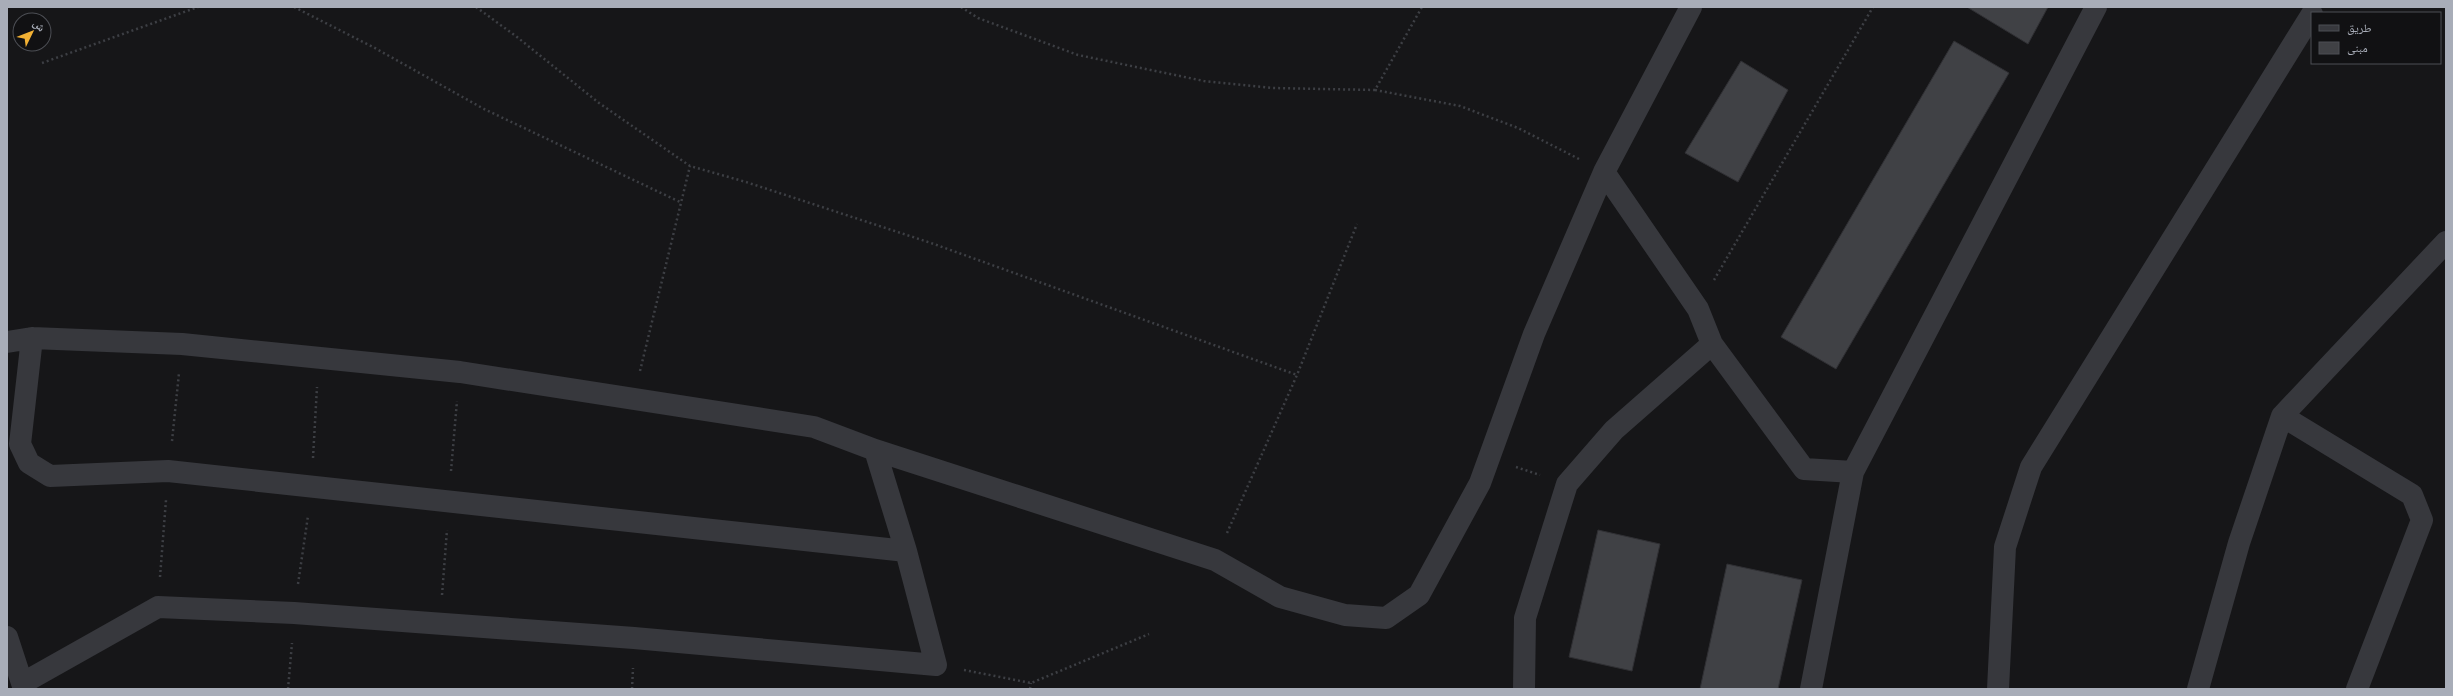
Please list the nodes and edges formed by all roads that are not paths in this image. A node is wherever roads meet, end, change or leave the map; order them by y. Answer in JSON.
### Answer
{"nodes":[{"id":1,"x":1691,"y":7,"type":"edge"},
{"id":2,"x":2096,"y":7,"type":"edge"},
{"id":3,"x":2311,"y":15,"type":"edge"},
{"id":4,"x":1604,"y":172,"type":"junction"},
{"id":5,"x":2446,"y":242,"type":"edge"},
{"id":6,"x":32,"y":338,"type":"junction"},
{"id":7,"x":7,"y":342,"type":"edge"},
{"id":8,"x":1712,"y":344,"type":"junction"},
{"id":9,"x":2282,"y":416,"type":"junction"},
{"id":10,"x":876,"y":450,"type":"junction"},
{"id":11,"x":1853,"y":472,"type":"junction"},
{"id":12,"x":906,"y":551,"type":"junction"},
{"id":13,"x":7,"y":637,"type":"edge"},
{"id":14,"x":24,"y":686,"type":"edge"},
{"id":15,"x":2004,"y":687,"type":"edge"},
{"id":16,"x":1524,"y":689,"type":"edge"},
{"id":17,"x":1811,"y":689,"type":"edge"},
{"id":18,"x":2198,"y":689,"type":"edge"},
{"id":19,"x":2357,"y":689,"type":"edge"}],
"edges":[{"from":1,"to":4,"type":"street"},
{"from":2,"to":11,"type":"street"},
{"from":3,"to":15,"type":"street"},
{"from":4,"to":8,"type":"street"},
{"from":4,"to":10,"type":"street"},
{"from":5,"to":9,"type":"street"},
{"from":6,"to":7,"type":"street"},
{"from":6,"to":10,"type":"street"},
{"from":6,"to":12,"type":"street"},
{"from":8,"to":11,"type":"street"},
{"from":8,"to":16,"type":"street"},
{"from":9,"to":18,"type":"street"},
{"from":9,"to":19,"type":"street"},
{"from":10,"to":12,"type":"street"},
{"from":11,"to":17,"type":"street"},
{"from":12,"to":14,"type":"street"},
{"from":13,"to":14,"type":"street"}]}
